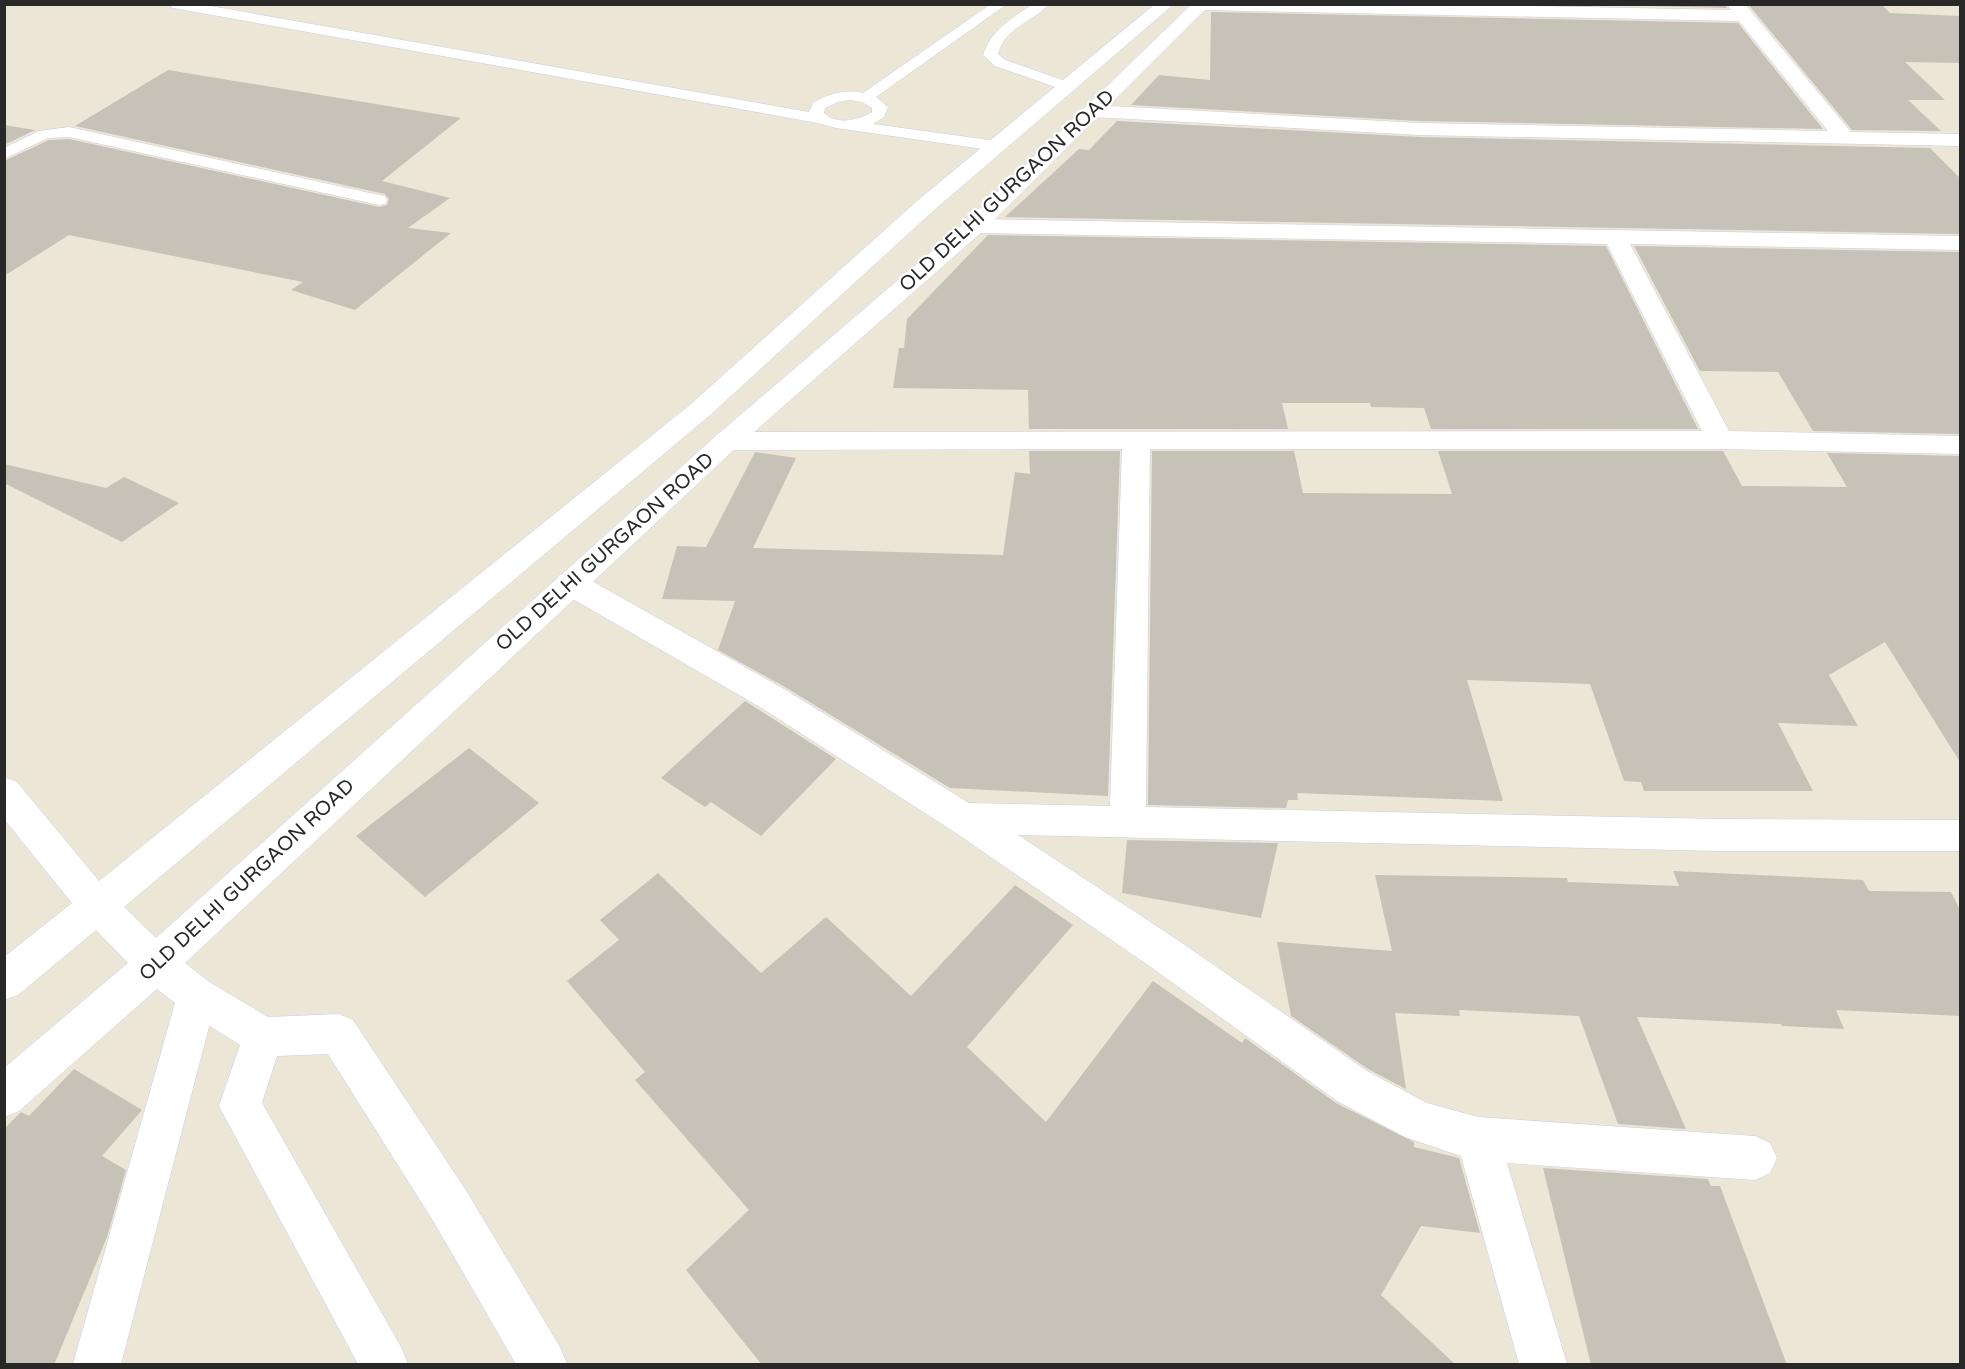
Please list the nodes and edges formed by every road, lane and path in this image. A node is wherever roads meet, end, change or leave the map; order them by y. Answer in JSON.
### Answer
{"nodes":[{"id":1,"x":173,"y":4,"type":"edge"},
{"id":2,"x":1001,"y":4,"type":"edge"},
{"id":3,"x":1043,"y":4,"type":"edge"},
{"id":4,"x":1166,"y":4,"type":"edge"},
{"id":5,"x":1202,"y":5,"type":"edge"},
{"id":6,"x":1740,"y":10,"type":"edge"},
{"id":7,"x":1069,"y":87,"type":"junction"},
{"id":8,"x":866,"y":98,"type":"junction"},
{"id":9,"x":1093,"y":111,"type":"junction"},
{"id":10,"x":821,"y":119,"type":"junction"},
{"id":11,"x":849,"y":125,"type":"junction"},
{"id":12,"x":1846,"y":139,"type":"junction"},
{"id":13,"x":1960,"y":140,"type":"edge"},
{"id":14,"x":997,"y":146,"type":"junction"},
{"id":15,"x":4,"y":154,"type":"edge"},
{"id":16,"x":379,"y":200,"type":"dead end"},
{"id":17,"x":975,"y":226,"type":"junction"},
{"id":18,"x":1614,"y":236,"type":"junction"},
{"id":19,"x":1960,"y":243,"type":"edge"},
{"id":20,"x":1720,"y":440,"type":"junction"},
{"id":21,"x":727,"y":441,"type":"junction"},
{"id":22,"x":1136,"y":441,"type":"junction"},
{"id":23,"x":1960,"y":444,"type":"edge"},
{"id":24,"x":570,"y":582,"type":"junction"},
{"id":25,"x":4,"y":792,"type":"edge"},
{"id":26,"x":964,"y":818,"type":"junction"},
{"id":27,"x":1128,"y":820,"type":"junction"},
{"id":28,"x":1960,"y":835,"type":"edge"},
{"id":29,"x":97,"y":906,"type":"junction"},
{"id":30,"x":156,"y":964,"type":"junction"},
{"id":31,"x":4,"y":982,"type":"edge"},
{"id":32,"x":197,"y":996,"type":"junction"},
{"id":33,"x":262,"y":1037,"type":"junction"},
{"id":34,"x":4,"y":1096,"type":"edge"},
{"id":35,"x":1478,"y":1139,"type":"junction"},
{"id":36,"x":1755,"y":1158,"type":"dead end"},
{"id":37,"x":97,"y":1365,"type":"edge"},
{"id":38,"x":384,"y":1365,"type":"edge"},
{"id":39,"x":543,"y":1365,"type":"edge"},
{"id":40,"x":1544,"y":1365,"type":"edge"}],
"edges":[{"from":1,"to":10,"type":"lane"},
{"from":2,"to":8,"type":"lane"},
{"from":3,"to":7,"type":"lane"},
{"from":4,"to":7,"type":"street","name":"OLD DELHI GURGAON ROAD"},
{"from":5,"to":6,"type":"street"},
{"from":5,"to":9,"type":"street","name":"OLD DELHI GURGAON ROAD"},
{"from":6,"to":12,"type":"street"},
{"from":7,"to":14,"type":"street","name":"OLD DELHI GURGAON ROAD"},
{"from":8,"to":10,"type":"lane"},
{"from":8,"to":11,"type":"lane"},
{"from":9,"to":12,"type":"street"},
{"from":9,"to":17,"type":"street","name":"OLD DELHI GURGAON ROAD"},
{"from":10,"to":11,"type":"lane"},
{"from":11,"to":14,"type":"lane"},
{"from":12,"to":13,"type":"street"},
{"from":14,"to":29,"type":"street","name":"OLD DELHI GURGAON ROAD"},
{"from":15,"to":16,"type":"lane"},
{"from":17,"to":18,"type":"street"},
{"from":17,"to":21,"type":"street","name":"OLD DELHI GURGAON ROAD"},
{"from":18,"to":19,"type":"street"},
{"from":18,"to":20,"type":"street"},
{"from":20,"to":22,"type":"street"},
{"from":20,"to":23,"type":"street"},
{"from":21,"to":22,"type":"street"},
{"from":21,"to":24,"type":"street","name":"OLD DELHI GURGAON ROAD"},
{"from":22,"to":27,"type":"street"},
{"from":24,"to":26,"type":"street"},
{"from":24,"to":30,"type":"street","name":"OLD DELHI GURGAON ROAD"},
{"from":25,"to":29,"type":"street"},
{"from":26,"to":27,"type":"street"},
{"from":26,"to":35,"type":"street"},
{"from":27,"to":28,"type":"street"},
{"from":29,"to":30,"type":"street"},
{"from":29,"to":31,"type":"street","name":"OLD DELHI GURGAON ROAD"},
{"from":30,"to":32,"type":"street"},
{"from":30,"to":34,"type":"street","name":"OLD DELHI GURGAON ROAD"},
{"from":32,"to":33,"type":"street"},
{"from":32,"to":37,"type":"street"},
{"from":33,"to":38,"type":"street"},
{"from":33,"to":39,"type":"street"},
{"from":35,"to":36,"type":"street"},
{"from":35,"to":40,"type":"street"}]}
